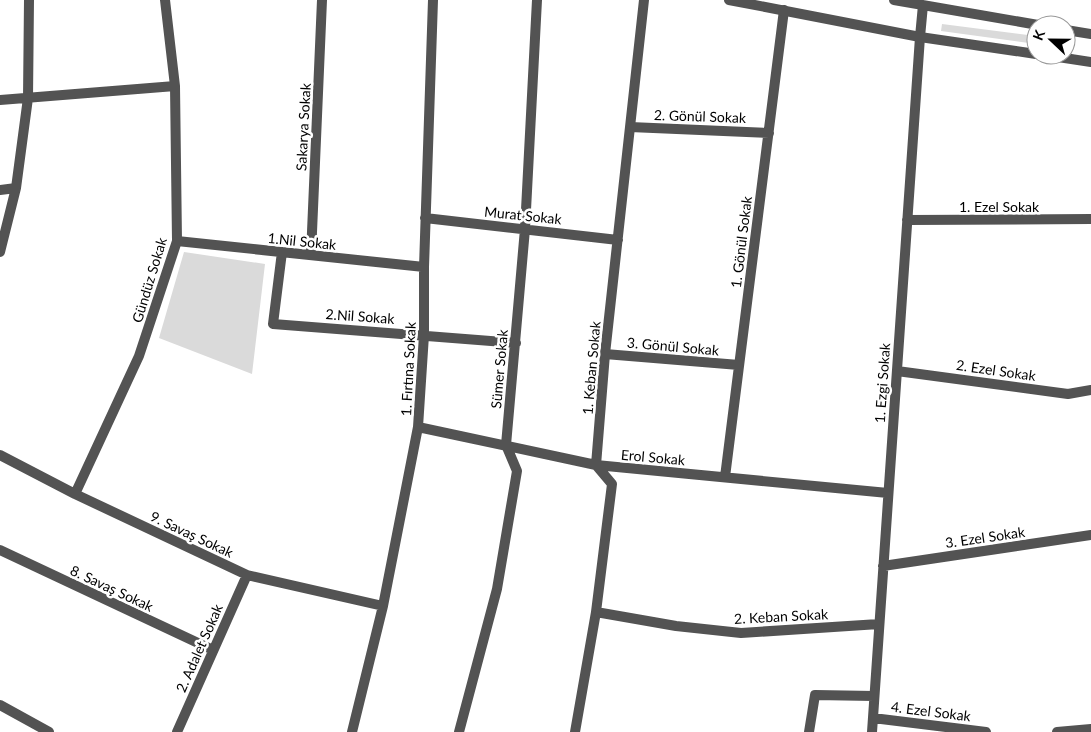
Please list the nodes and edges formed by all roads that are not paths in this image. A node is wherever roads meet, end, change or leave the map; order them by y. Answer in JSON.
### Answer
{"nodes":[{"id":1,"x":29,"y":0,"type":"edge"},
{"id":2,"x":165,"y":0,"type":"edge"},
{"id":3,"x":322,"y":0,"type":"edge"},
{"id":4,"x":433,"y":0,"type":"edge"},
{"id":5,"x":537,"y":0,"type":"edge"},
{"id":6,"x":644,"y":0,"type":"edge"},
{"id":7,"x":731,"y":0,"type":"edge"},
{"id":8,"x":894,"y":0,"type":"edge"},
{"id":9,"x":924,"y":2,"type":"edge"},
{"id":10,"x":784,"y":10,"type":"junction"},
{"id":11,"x":1026,"y":23,"type":"edge"},
{"id":12,"x":1076,"y":32,"type":"edge"},
{"id":13,"x":1091,"y":34,"type":"edge"},
{"id":14,"x":920,"y":36,"type":"junction"},
{"id":15,"x":1026,"y":52,"type":"edge"},
{"id":16,"x":1076,"y":60,"type":"edge"},
{"id":17,"x":1091,"y":62,"type":"edge"},
{"id":18,"x":175,"y":86,"type":"junction"},
{"id":19,"x":28,"y":98,"type":"junction"},
{"id":20,"x":0,"y":100,"type":"edge"},
{"id":21,"x":630,"y":127,"type":"junction"},
{"id":22,"x":769,"y":133,"type":"junction"},
{"id":23,"x":16,"y":188,"type":"junction"},
{"id":24,"x":0,"y":190,"type":"edge"},
{"id":25,"x":425,"y":218,"type":"junction"},
{"id":26,"x":1091,"y":219,"type":"edge"},
{"id":27,"x":908,"y":220,"type":"junction"},
{"id":28,"x":525,"y":229,"type":"junction"},
{"id":29,"x":618,"y":240,"type":"junction"},
{"id":30,"x":177,"y":241,"type":"junction"},
{"id":31,"x":0,"y":252,"type":"edge"},
{"id":32,"x":282,"y":252,"type":"junction"},
{"id":33,"x":310,"y":255,"type":"junction"},
{"id":34,"x":424,"y":267,"type":"junction"},
{"id":35,"x":424,"y":335,"type":"junction"},
{"id":36,"x":516,"y":343,"type":"junction"},
{"id":37,"x":605,"y":354,"type":"junction"},
{"id":38,"x":739,"y":365,"type":"junction"},
{"id":39,"x":897,"y":371,"type":"junction"},
{"id":40,"x":1091,"y":390,"type":"edge"},
{"id":41,"x":418,"y":427,"type":"junction"},
{"id":42,"x":506,"y":445,"type":"junction"},
{"id":43,"x":0,"y":455,"type":"edge"},
{"id":44,"x":596,"y":465,"type":"junction"},
{"id":45,"x":725,"y":477,"type":"junction"},
{"id":46,"x":74,"y":494,"type":"junction"},
{"id":47,"x":888,"y":494,"type":"junction"},
{"id":48,"x":1091,"y":535,"type":"edge"},
{"id":49,"x":0,"y":550,"type":"edge"},
{"id":50,"x":883,"y":566,"type":"junction"},
{"id":51,"x":247,"y":575,"type":"junction"},
{"id":52,"x":383,"y":606,"type":"junction"},
{"id":53,"x":596,"y":612,"type":"junction"},
{"id":54,"x":879,"y":624,"type":"junction"},
{"id":55,"x":213,"y":650,"type":"junction"},
{"id":56,"x":874,"y":696,"type":"junction"},
{"id":57,"x":0,"y":705,"type":"edge"},
{"id":58,"x":873,"y":718,"type":"junction"},
{"id":59,"x":1091,"y":729,"type":"edge"},
{"id":60,"x":49,"y":732,"type":"edge"},
{"id":61,"x":177,"y":732,"type":"edge"},
{"id":62,"x":352,"y":732,"type":"edge"},
{"id":63,"x":459,"y":732,"type":"edge"},
{"id":64,"x":575,"y":732,"type":"edge"},
{"id":65,"x":809,"y":732,"type":"edge"},
{"id":66,"x":872,"y":732,"type":"edge"},
{"id":67,"x":986,"y":732,"type":"edge"},
{"id":68,"x":1058,"y":732,"type":"edge"}],
"edges":[{"from":1,"to":19,"type":"street"},
{"from":2,"to":18,"type":"street","name":"Gündüz Sokak"},
{"from":3,"to":33,"type":"street","name":"Sakarya Sokak"},
{"from":4,"to":25,"type":"street","name":"1. Fırtına Sokak"},
{"from":5,"to":28,"type":"street","name":"Sümer Sokak"},
{"from":6,"to":21,"type":"street","name":"1. Keban Sokak"},
{"from":7,"to":10,"type":"street"},
{"from":8,"to":9,"type":"street"},
{"from":9,"to":11,"type":"street"},
{"from":9,"to":14,"type":"street","name":"1. Ezgi Sokak"},
{"from":10,"to":14,"type":"street"},
{"from":10,"to":22,"type":"street","name":"1. Gönül Sokak"},
{"from":12,"to":13,"type":"street"},
{"from":14,"to":15,"type":"street"},
{"from":14,"to":27,"type":"street","name":"1. Ezgi Sokak"},
{"from":16,"to":17,"type":"street"},
{"from":18,"to":19,"type":"street"},
{"from":18,"to":30,"type":"street","name":"Gündüz Sokak"},
{"from":19,"to":20,"type":"street"},
{"from":19,"to":23,"type":"street"},
{"from":21,"to":22,"type":"street","name":"2. Gönül Sokak"},
{"from":21,"to":29,"type":"street","name":"1. Keban Sokak"},
{"from":22,"to":38,"type":"street","name":"1. Gönül Sokak"},
{"from":23,"to":24,"type":"street"},
{"from":23,"to":31,"type":"street"},
{"from":25,"to":28,"type":"street","name":"Murat Sokak"},
{"from":25,"to":34,"type":"street","name":"1. Fırtına Sokak"},
{"from":26,"to":27,"type":"street","name":"1. Ezel Sokak"},
{"from":27,"to":39,"type":"street","name":"1. Ezgi Sokak"},
{"from":28,"to":29,"type":"street","name":"Murat Sokak"},
{"from":28,"to":36,"type":"street","name":"Sümer Sokak"},
{"from":29,"to":37,"type":"street","name":"1. Keban Sokak"},
{"from":30,"to":32,"type":"street","name":"1.Nil Sokak"},
{"from":30,"to":46,"type":"street","name":"Gündüz Sokak"},
{"from":32,"to":33,"type":"street","name":"1.Nil Sokak"},
{"from":32,"to":35,"type":"street","name":"2.Nil Sokak"},
{"from":33,"to":34,"type":"street","name":"1.Nil Sokak"},
{"from":34,"to":35,"type":"street","name":"1. Fırtına Sokak"},
{"from":35,"to":36,"type":"street","name":"2.Nil Sokak"},
{"from":35,"to":41,"type":"street","name":"1. Fırtına Sokak"},
{"from":36,"to":42,"type":"street","name":"Sümer Sokak"},
{"from":37,"to":38,"type":"street","name":"3. Gönül Sokak"},
{"from":37,"to":44,"type":"street","name":"1. Keban Sokak"},
{"from":38,"to":45,"type":"street","name":"1. Gönül Sokak"},
{"from":39,"to":40,"type":"street","name":"2. Ezel Sokak"},
{"from":39,"to":47,"type":"street","name":"1. Ezgi Sokak"},
{"from":41,"to":42,"type":"street","name":"Erol Sokak"},
{"from":41,"to":52,"type":"street","name":"1. Fırtına Sokak"},
{"from":42,"to":44,"type":"street","name":"Erol Sokak"},
{"from":42,"to":63,"type":"street","name":"Sümer Sokak"},
{"from":43,"to":46,"type":"street","name":"9. Savaş Sokak"},
{"from":44,"to":45,"type":"street","name":"Erol Sokak"},
{"from":44,"to":53,"type":"street"},
{"from":45,"to":47,"type":"street","name":"Erol Sokak"},
{"from":46,"to":51,"type":"street","name":"9. Savaş Sokak"},
{"from":47,"to":50,"type":"street","name":"1. Ezgi Sokak"},
{"from":48,"to":50,"type":"street","name":"3. Ezel Sokak"},
{"from":49,"to":55,"type":"street","name":"8. Savaş Sokak"},
{"from":50,"to":54,"type":"street","name":"1. Ezgi Sokak"},
{"from":51,"to":52,"type":"street","name":"9. Savaş Sokak"},
{"from":51,"to":55,"type":"street","name":"2. Adalet Sokak"},
{"from":52,"to":62,"type":"street","name":"1. Fırtına Sokak"},
{"from":53,"to":54,"type":"street","name":"2. Keban Sokak"},
{"from":53,"to":64,"type":"street"},
{"from":54,"to":56,"type":"street","name":"1. Ezgi Sokak"},
{"from":55,"to":61,"type":"street","name":"2. Adalet Sokak"},
{"from":56,"to":58,"type":"street","name":"1. Ezgi Sokak"},
{"from":56,"to":65,"type":"street"},
{"from":57,"to":60,"type":"street"},
{"from":58,"to":66,"type":"street","name":"1. Ezgi Sokak"},
{"from":58,"to":67,"type":"street","name":"4. Ezel Sokak"},
{"from":59,"to":68,"type":"street"}]}
